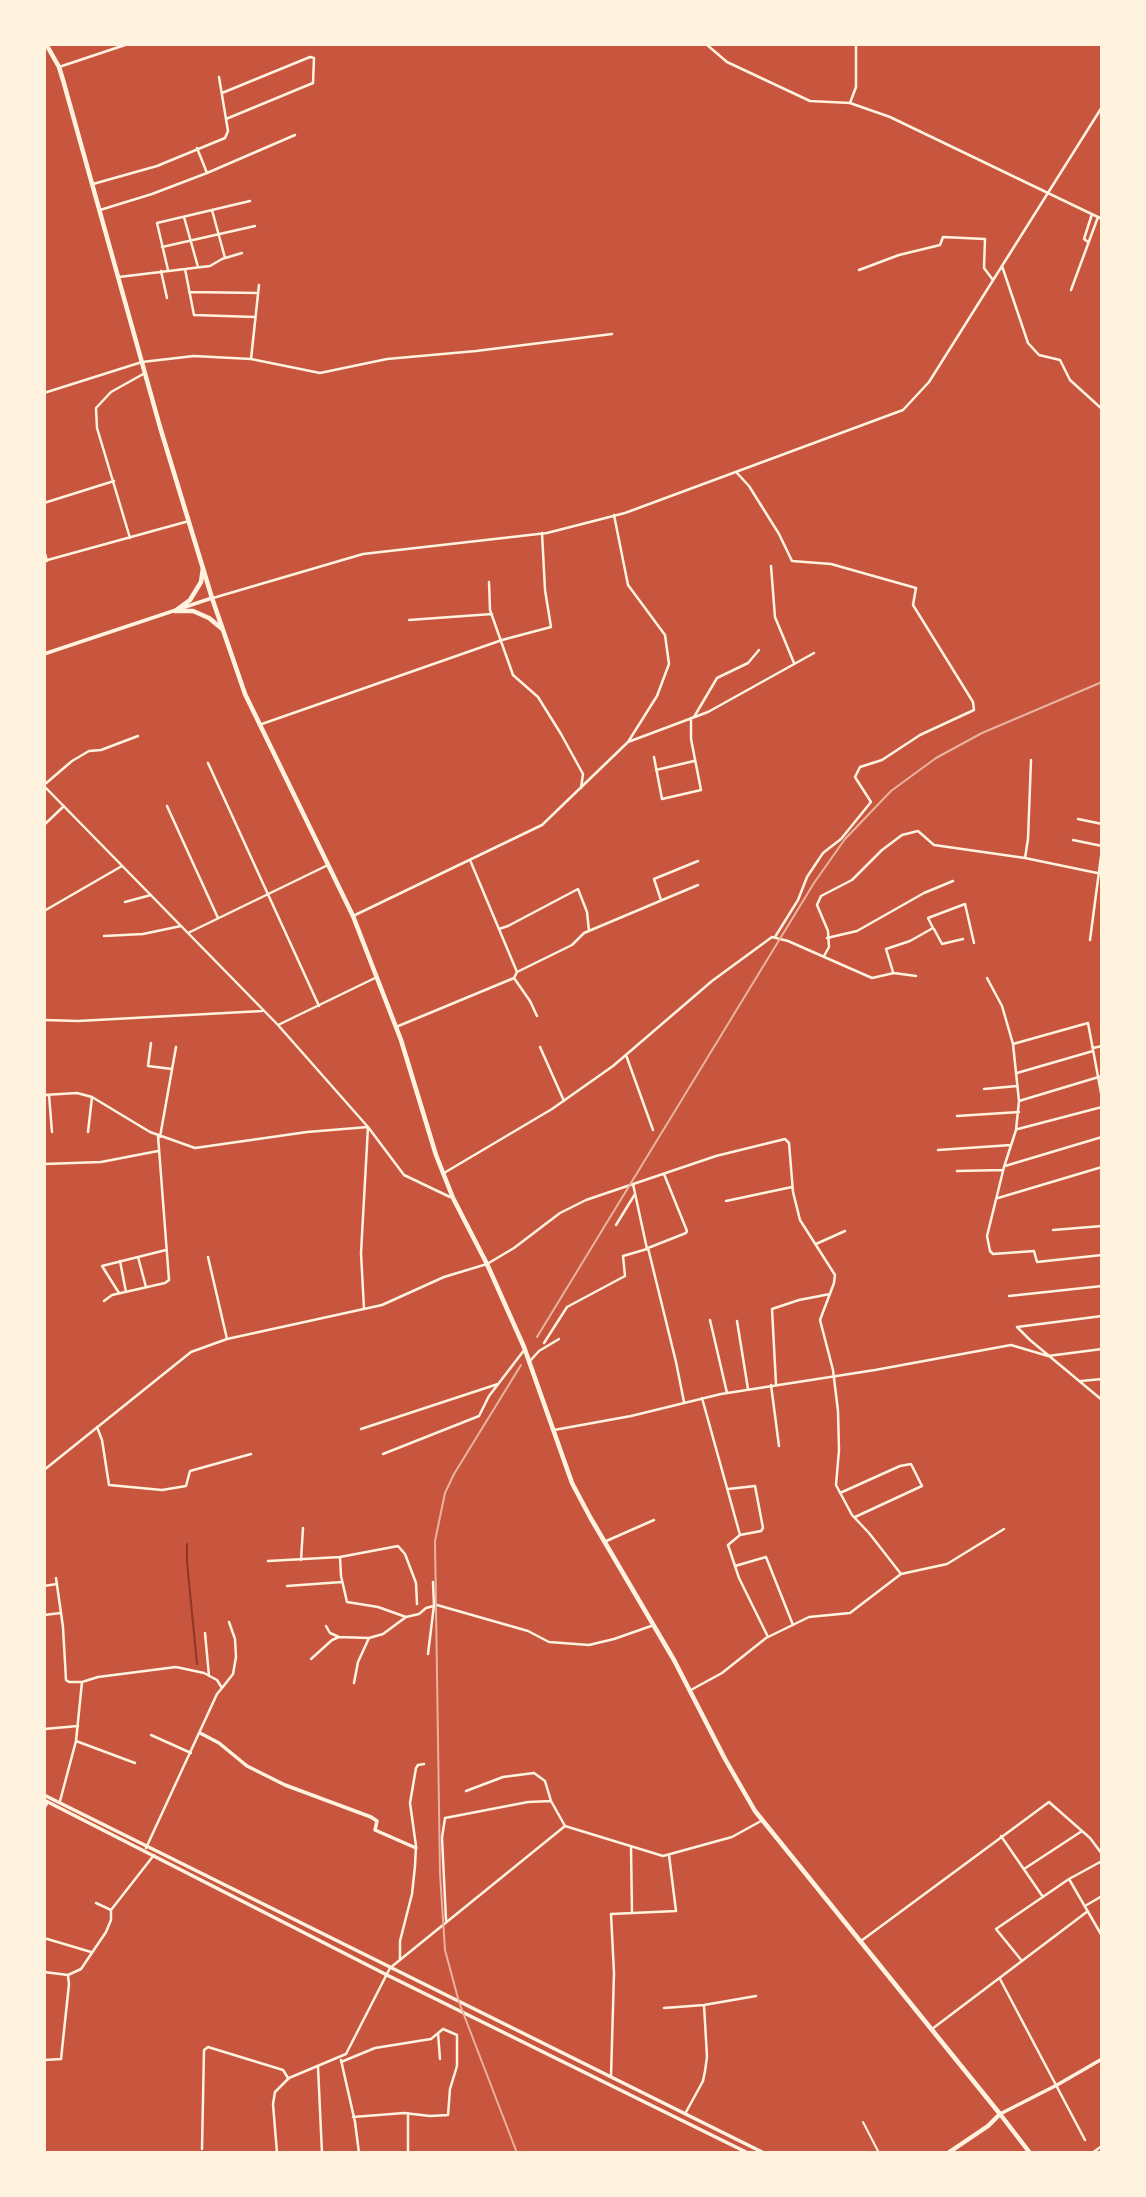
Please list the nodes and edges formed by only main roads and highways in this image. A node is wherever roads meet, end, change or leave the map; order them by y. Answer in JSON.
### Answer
{"nodes":[{"id":1,"x":46,"y":44,"type":"edge"},
{"id":2,"x":203,"y":567,"type":"junction"},
{"id":3,"x":212,"y":598,"type":"junction"},
{"id":4,"x":175,"y":611,"type":"junction"},
{"id":5,"x":222,"y":629,"type":"junction"},
{"id":6,"x":44,"y":654,"type":"edge"},
{"id":7,"x":200,"y":1733,"type":"road end"},
{"id":8,"x":45,"y":1799,"type":"edge"},
{"id":9,"x":416,"y":1848,"type":"road end"},
{"id":10,"x":1102,"y":2059,"type":"edge"},
{"id":11,"x":1000,"y":2114,"type":"junction"},
{"id":12,"x":748,"y":2153,"type":"edge"},
{"id":13,"x":764,"y":2153,"type":"edge"},
{"id":14,"x":948,"y":2153,"type":"edge"},
{"id":15,"x":1030,"y":2153,"type":"edge"}],
"edges":[{"from":1,"to":2,"type":"main road"},
{"from":2,"to":3,"type":"main road"},
{"from":2,"to":4,"type":"main road"},
{"from":3,"to":4,"type":"main road"},
{"from":3,"to":5,"type":"main road"},
{"from":4,"to":5,"type":"main road"},
{"from":4,"to":6,"type":"main road"},
{"from":5,"to":11,"type":"main road"},
{"from":7,"to":9,"type":"main road"},
{"from":8,"to":12,"type":"main road"},
{"from":8,"to":13,"type":"main road"},
{"from":10,"to":11,"type":"main road"},
{"from":11,"to":14,"type":"main road"},
{"from":11,"to":15,"type":"main road"}]}
